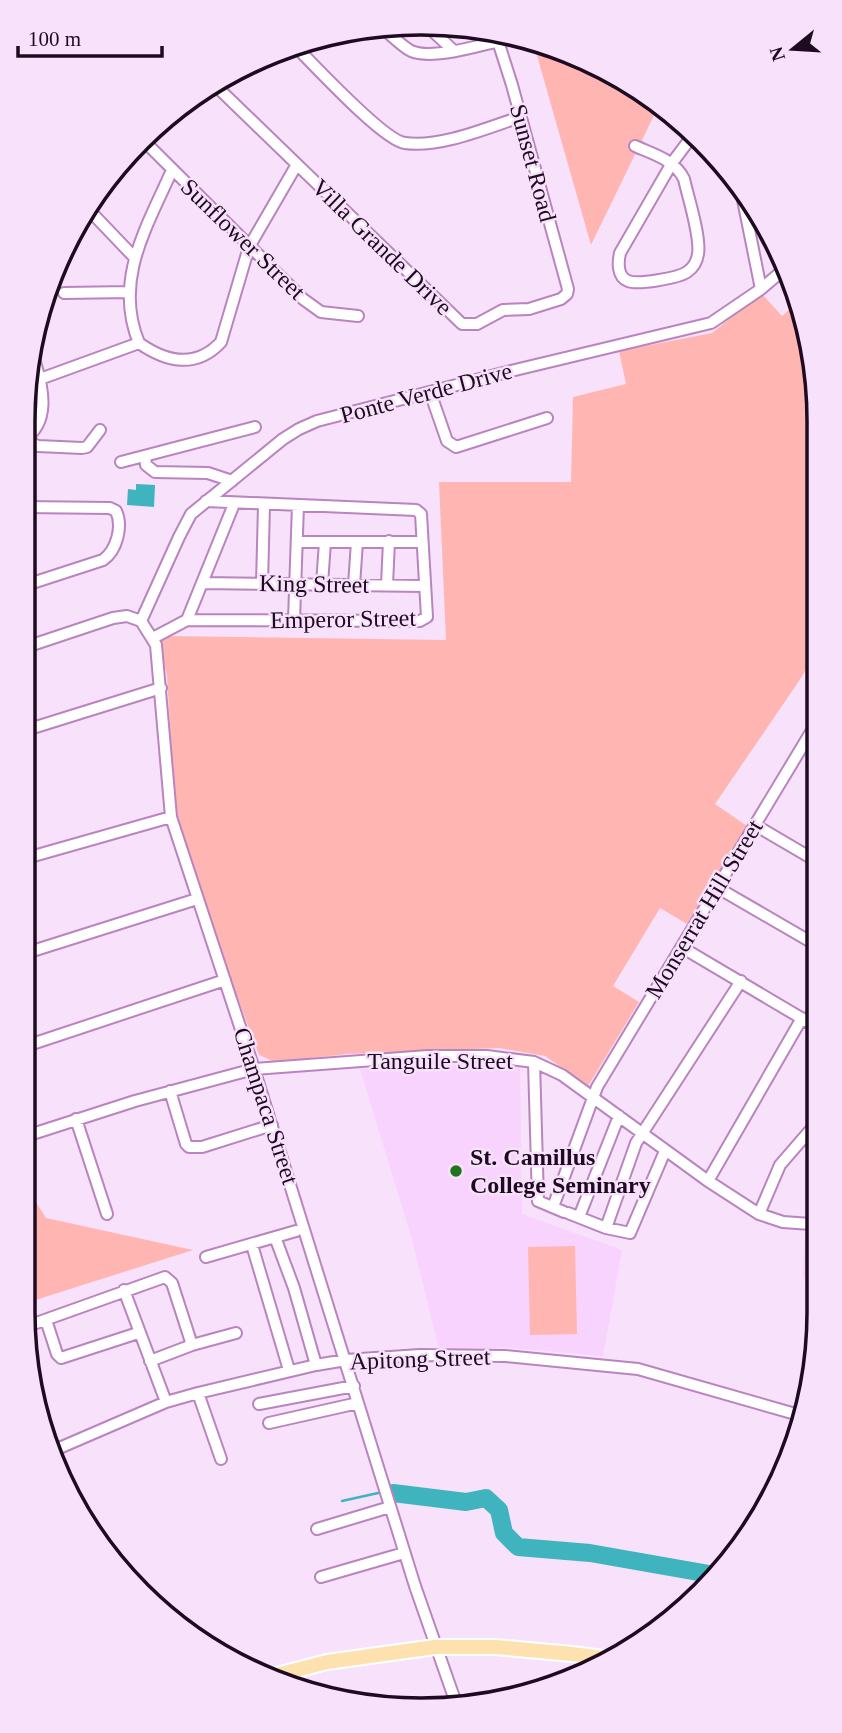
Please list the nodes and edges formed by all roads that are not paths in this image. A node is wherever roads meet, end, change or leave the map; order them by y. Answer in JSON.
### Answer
{"nodes":[{"id":1,"x":393,"y":36,"type":"edge"},
{"id":2,"x":438,"y":36,"type":"edge"},
{"id":3,"x":492,"y":41,"type":"edge"},
{"id":4,"x":499,"y":43,"type":"edge"},
{"id":5,"x":454,"y":51,"type":"junction"},
{"id":6,"x":302,"y":53,"type":"edge"},
{"id":7,"x":221,"y":92,"type":"edge"},
{"id":8,"x":520,"y":117,"type":"junction"},
{"id":9,"x":688,"y":142,"type":"edge"},
{"id":10,"x":635,"y":146,"type":"dead end"},
{"id":11,"x":149,"y":147,"type":"edge"},
{"id":12,"x":672,"y":163,"type":"junction"},
{"id":13,"x":296,"y":166,"type":"junction"},
{"id":14,"x":172,"y":170,"type":"junction"},
{"id":15,"x":746,"y":213,"type":"edge"},
{"id":16,"x":95,"y":216,"type":"edge"},
{"id":17,"x":249,"y":247,"type":"junction"},
{"id":18,"x":134,"y":257,"type":"junction"},
{"id":19,"x":778,"y":274,"type":"edge"},
{"id":20,"x":568,"y":289,"type":"joint"},
{"id":21,"x":761,"y":289,"type":"junction"},
{"id":22,"x":129,"y":292,"type":"junction"},
{"id":23,"x":64,"y":293,"type":"dead end"},
{"id":24,"x":358,"y":316,"type":"dead end"},
{"id":25,"x":139,"y":342,"type":"junction"},
{"id":26,"x":38,"y":373,"type":"edge"},
{"id":27,"x":40,"y":379,"type":"junction"},
{"id":28,"x":430,"y":392,"type":"junction"},
{"id":29,"x":547,"y":418,"type":"dead end"},
{"id":30,"x":35,"y":427,"type":"edge"},
{"id":31,"x":255,"y":427,"type":"dead end"},
{"id":32,"x":100,"y":430,"type":"dead end"},
{"id":33,"x":35,"y":445,"type":"edge"},
{"id":34,"x":145,"y":456,"type":"junction"},
{"id":35,"x":121,"y":462,"type":"dead end"},
{"id":36,"x":232,"y":481,"type":"junction"},
{"id":37,"x":206,"y":501,"type":"junction"},
{"id":38,"x":234,"y":504,"type":"junction"},
{"id":39,"x":264,"y":505,"type":"junction"},
{"id":40,"x":298,"y":505,"type":"junction"},
{"id":41,"x":35,"y":508,"type":"edge"},
{"id":42,"x":357,"y":541,"type":"junction"},
{"id":43,"x":389,"y":541,"type":"junction"},
{"id":44,"x":297,"y":542,"type":"junction"},
{"id":45,"x":325,"y":542,"type":"junction"},
{"id":46,"x":421,"y":542,"type":"junction"},
{"id":47,"x":35,"y":582,"type":"edge"},
{"id":48,"x":203,"y":583,"type":"junction"},
{"id":49,"x":261,"y":583,"type":"junction"},
{"id":50,"x":295,"y":584,"type":"junction"},
{"id":51,"x":322,"y":584,"type":"junction"},
{"id":52,"x":354,"y":584,"type":"junction"},
{"id":53,"x":387,"y":585,"type":"junction"},
{"id":54,"x":425,"y":586,"type":"junction"},
{"id":55,"x":187,"y":620,"type":"junction"},
{"id":56,"x":294,"y":620,"type":"junction"},
{"id":57,"x":141,"y":621,"type":"junction"},
{"id":58,"x":153,"y":638,"type":"junction"},
{"id":59,"x":35,"y":644,"type":"edge"},
{"id":60,"x":161,"y":688,"type":"junction"},
{"id":61,"x":35,"y":728,"type":"edge"},
{"id":62,"x":807,"y":739,"type":"edge"},
{"id":63,"x":171,"y":817,"type":"junction"},
{"id":64,"x":755,"y":825,"type":"junction"},
{"id":65,"x":35,"y":856,"type":"edge"},
{"id":66,"x":807,"y":856,"type":"edge"},
{"id":67,"x":719,"y":888,"type":"junction"},
{"id":68,"x":197,"y":899,"type":"junction"},
{"id":69,"x":807,"y":940,"type":"edge"},
{"id":70,"x":683,"y":948,"type":"junction"},
{"id":71,"x":35,"y":950,"type":"edge"},
{"id":72,"x":225,"y":980,"type":"junction"},
{"id":73,"x":741,"y":981,"type":"junction"},
{"id":74,"x":802,"y":1018,"type":"junction"},
{"id":75,"x":807,"y":1021,"type":"edge"},
{"id":76,"x":35,"y":1043,"type":"edge"},
{"id":77,"x":534,"y":1062,"type":"junction"},
{"id":78,"x":254,"y":1069,"type":"junction"},
{"id":79,"x":170,"y":1091,"type":"junction"},
{"id":80,"x":592,"y":1096,"type":"junction"},
{"id":81,"x":76,"y":1119,"type":"junction"},
{"id":82,"x":618,"y":1120,"type":"junction"},
{"id":83,"x":272,"y":1125,"type":"junction"},
{"id":84,"x":807,"y":1133,"type":"edge"},
{"id":85,"x":35,"y":1134,"type":"edge"},
{"id":86,"x":642,"y":1135,"type":"junction"},
{"id":87,"x":665,"y":1151,"type":"junction"},
{"id":88,"x":708,"y":1181,"type":"junction"},
{"id":89,"x":566,"y":1212,"type":"junction"},
{"id":90,"x":107,"y":1214,"type":"dead end"},
{"id":91,"x":759,"y":1214,"type":"junction"},
{"id":92,"x":807,"y":1222,"type":"edge"},
{"id":93,"x":606,"y":1228,"type":"junction"},
{"id":94,"x":296,"y":1231,"type":"dead end"},
{"id":95,"x":275,"y":1237,"type":"junction"},
{"id":96,"x":252,"y":1245,"type":"junction"},
{"id":97,"x":206,"y":1257,"type":"dead end"},
{"id":98,"x":124,"y":1290,"type":"junction"},
{"id":99,"x":46,"y":1320,"type":"junction"},
{"id":100,"x":35,"y":1324,"type":"edge"},
{"id":101,"x":138,"y":1333,"type":"junction"},
{"id":102,"x":236,"y":1333,"type":"dead end"},
{"id":103,"x":192,"y":1345,"type":"junction"},
{"id":104,"x":346,"y":1360,"type":"junction"},
{"id":105,"x":150,"y":1361,"type":"junction"},
{"id":106,"x":316,"y":1365,"type":"junction"},
{"id":107,"x":289,"y":1370,"type":"junction"},
{"id":108,"x":354,"y":1386,"type":"junction"},
{"id":109,"x":198,"y":1393,"type":"junction"},
{"id":110,"x":166,"y":1402,"type":"junction"},
{"id":111,"x":358,"y":1403,"type":"junction"},
{"id":112,"x":260,"y":1404,"type":"dead end"},
{"id":113,"x":794,"y":1413,"type":"edge"},
{"id":114,"x":269,"y":1423,"type":"dead end"},
{"id":115,"x":59,"y":1448,"type":"edge"},
{"id":116,"x":222,"y":1459,"type":"dead end"},
{"id":117,"x":390,"y":1507,"type":"junction"},
{"id":118,"x":317,"y":1529,"type":"dead end"},
{"id":119,"x":404,"y":1553,"type":"junction"},
{"id":120,"x":321,"y":1577,"type":"dead end"},
{"id":121,"x":435,"y":1647,"type":"junction"},
{"id":122,"x":593,"y":1657,"type":"edge"},
{"id":123,"x":284,"y":1673,"type":"edge"},
{"id":124,"x":453,"y":1696,"type":"edge"}],
"edges":[{"from":1,"to":5,"type":"street"},
{"from":2,"to":5,"type":"street"},
{"from":3,"to":5,"type":"street"},
{"from":4,"to":8,"type":"street","name":"Sunset Road"},
{"from":6,"to":8,"type":"street"},
{"from":7,"to":13,"type":"street","name":"Villa Grande Drive"},
{"from":8,"to":20,"type":"street","name":"Sunset Road"},
{"from":9,"to":12,"type":"street"},
{"from":10,"to":12,"type":"street"},
{"from":11,"to":14,"type":"street","name":"Sunflower Street"},
{"from":12,"to":12,"type":"street"},
{"from":13,"to":17,"type":"street"},
{"from":13,"to":20,"type":"street","name":"Villa Grande Drive"},
{"from":14,"to":17,"type":"street","name":"Sunflower Street"},
{"from":14,"to":18,"type":"street"},
{"from":15,"to":21,"type":"street"},
{"from":16,"to":18,"type":"street"},
{"from":17,"to":24,"type":"street","name":"Sunflower Street"},
{"from":17,"to":25,"type":"street"},
{"from":18,"to":22,"type":"street"},
{"from":19,"to":21,"type":"street","name":"Ponte Verde Drive"},
{"from":21,"to":28,"type":"street","name":"Ponte Verde Drive"},
{"from":22,"to":23,"type":"street"},
{"from":22,"to":25,"type":"street"},
{"from":25,"to":27,"type":"street"},
{"from":26,"to":27,"type":"street"},
{"from":27,"to":30,"type":"street"},
{"from":28,"to":29,"type":"street"},
{"from":28,"to":36,"type":"street","name":"Ponte Verde Drive"},
{"from":31,"to":34,"type":"street"},
{"from":32,"to":33,"type":"street"},
{"from":34,"to":35,"type":"street"},
{"from":34,"to":36,"type":"street"},
{"from":36,"to":37,"type":"street","name":"Ponte Verde Drive"},
{"from":37,"to":38,"type":"street","name":"Emperor Street"},
{"from":37,"to":57,"type":"street","name":"Ponte Verde Drive"},
{"from":38,"to":39,"type":"street","name":"Emperor Street"},
{"from":38,"to":48,"type":"street"},
{"from":39,"to":40,"type":"street","name":"Emperor Street"},
{"from":39,"to":49,"type":"street"},
{"from":40,"to":44,"type":"street"},
{"from":40,"to":46,"type":"street","name":"Emperor Street"},
{"from":41,"to":47,"type":"street"},
{"from":42,"to":43,"type":"street"},
{"from":42,"to":45,"type":"street"},
{"from":42,"to":52,"type":"street"},
{"from":43,"to":46,"type":"street"},
{"from":43,"to":53,"type":"street"},
{"from":44,"to":45,"type":"street"},
{"from":44,"to":50,"type":"street"},
{"from":45,"to":51,"type":"street"},
{"from":46,"to":54,"type":"street","name":"Emperor Street"},
{"from":48,"to":49,"type":"street","name":"King Street"},
{"from":48,"to":55,"type":"street"},
{"from":49,"to":50,"type":"street","name":"King Street"},
{"from":50,"to":51,"type":"street","name":"King Street"},
{"from":50,"to":56,"type":"street"},
{"from":51,"to":52,"type":"street","name":"King Street"},
{"from":52,"to":53,"type":"street","name":"King Street"},
{"from":53,"to":54,"type":"street","name":"King Street"},
{"from":54,"to":56,"type":"street","name":"Emperor Street"},
{"from":55,"to":56,"type":"street","name":"Emperor Street"},
{"from":55,"to":58,"type":"street","name":"Emperor Street"},
{"from":57,"to":58,"type":"street","name":"Champaca Street"},
{"from":57,"to":59,"type":"street"},
{"from":58,"to":60,"type":"street","name":"Champaca Street"},
{"from":60,"to":61,"type":"street"},
{"from":60,"to":63,"type":"street","name":"Champaca Street"},
{"from":62,"to":64,"type":"street","name":"Monserrat Hill Street"},
{"from":63,"to":65,"type":"street"},
{"from":63,"to":68,"type":"street","name":"Champaca Street"},
{"from":64,"to":66,"type":"street"},
{"from":64,"to":67,"type":"street","name":"Monserrat Hill Street"},
{"from":67,"to":69,"type":"street"},
{"from":67,"to":70,"type":"street","name":"Monserrat Hill Street"},
{"from":68,"to":71,"type":"street"},
{"from":68,"to":72,"type":"street","name":"Champaca Street"},
{"from":70,"to":73,"type":"street"},
{"from":70,"to":80,"type":"street","name":"Monserrat Hill Street"},
{"from":72,"to":76,"type":"street"},
{"from":72,"to":78,"type":"street","name":"Champaca Street"},
{"from":73,"to":74,"type":"street"},
{"from":73,"to":86,"type":"street"},
{"from":74,"to":75,"type":"street"},
{"from":74,"to":88,"type":"street"},
{"from":77,"to":78,"type":"street","name":"Tanguile Street"},
{"from":77,"to":80,"type":"street","name":"Tanguile Street"},
{"from":77,"to":89,"type":"street"},
{"from":78,"to":79,"type":"street","name":"Tanguile Street"},
{"from":78,"to":83,"type":"street","name":"Champaca Street"},
{"from":79,"to":81,"type":"street","name":"Tanguile Street"},
{"from":79,"to":83,"type":"street"},
{"from":80,"to":82,"type":"street","name":"Tanguile Street"},
{"from":80,"to":89,"type":"street","name":"Monserrat Hill Street"},
{"from":81,"to":85,"type":"street","name":"Tanguile Street"},
{"from":81,"to":90,"type":"street"},
{"from":82,"to":86,"type":"street","name":"Tanguile Street"},
{"from":82,"to":89,"type":"street"},
{"from":83,"to":104,"type":"street","name":"Champaca Street"},
{"from":84,"to":91,"type":"street"},
{"from":86,"to":87,"type":"street","name":"Tanguile Street"},
{"from":86,"to":93,"type":"street"},
{"from":87,"to":88,"type":"street","name":"Tanguile Street"},
{"from":87,"to":93,"type":"street"},
{"from":88,"to":91,"type":"street","name":"Tanguile Street"},
{"from":89,"to":93,"type":"street"},
{"from":91,"to":92,"type":"street","name":"Tanguile Street"},
{"from":94,"to":95,"type":"street"},
{"from":95,"to":96,"type":"street"},
{"from":95,"to":106,"type":"street"},
{"from":96,"to":97,"type":"street"},
{"from":96,"to":107,"type":"street"},
{"from":98,"to":99,"type":"street"},
{"from":98,"to":101,"type":"street"},
{"from":98,"to":103,"type":"street"},
{"from":99,"to":100,"type":"street"},
{"from":99,"to":101,"type":"street"},
{"from":101,"to":105,"type":"street"},
{"from":102,"to":103,"type":"street"},
{"from":103,"to":105,"type":"street"},
{"from":104,"to":106,"type":"street","name":"Apitong Street"},
{"from":104,"to":108,"type":"street","name":"Champaca Street"},
{"from":104,"to":113,"type":"street","name":"Apitong Street"},
{"from":105,"to":110,"type":"street"},
{"from":106,"to":107,"type":"street","name":"Apitong Street"},
{"from":107,"to":109,"type":"street","name":"Apitong Street"},
{"from":108,"to":111,"type":"street","name":"Champaca Street"},
{"from":108,"to":112,"type":"street"},
{"from":109,"to":110,"type":"street","name":"Apitong Street"},
{"from":109,"to":116,"type":"street"},
{"from":110,"to":115,"type":"street","name":"Apitong Street"},
{"from":111,"to":114,"type":"street"},
{"from":111,"to":117,"type":"street","name":"Champaca Street"},
{"from":117,"to":118,"type":"street"},
{"from":117,"to":119,"type":"street","name":"Champaca Street"},
{"from":119,"to":120,"type":"street"},
{"from":119,"to":121,"type":"street","name":"Champaca Street"},
{"from":121,"to":122,"type":"main road"},
{"from":121,"to":123,"type":"main road"},
{"from":121,"to":124,"type":"street","name":"Champaca Street"}]}
